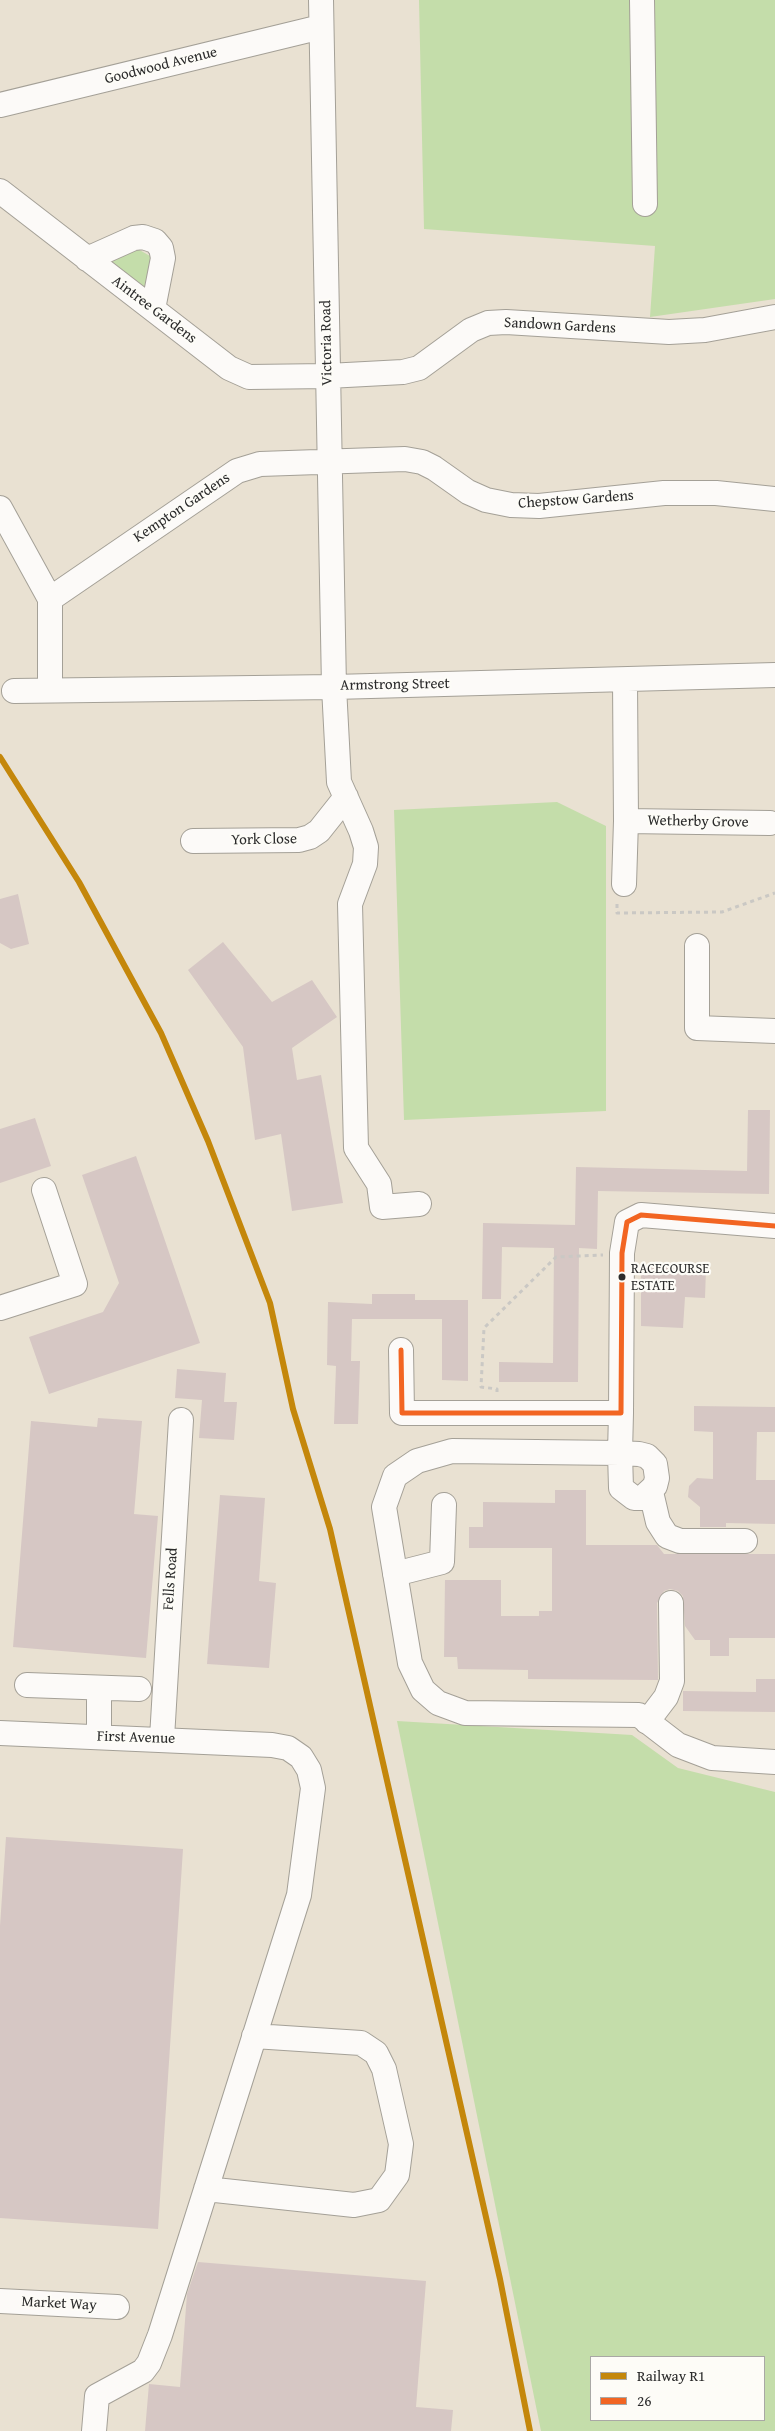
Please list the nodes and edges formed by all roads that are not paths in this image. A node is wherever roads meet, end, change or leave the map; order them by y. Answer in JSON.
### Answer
{"nodes":[{"id":1,"x":320,"y":0,"type":"edge"},
{"id":2,"x":642,"y":0,"type":"edge"},
{"id":3,"x":321,"y":27,"type":"junction"},
{"id":4,"x":0,"y":105,"type":"edge"},
{"id":5,"x":0,"y":191,"type":"edge"},
{"id":6,"x":645,"y":204,"type":"dead end"},
{"id":7,"x":87,"y":259,"type":"junction"},
{"id":8,"x":153,"y":309,"type":"junction"},
{"id":9,"x":775,"y":317,"type":"edge"},
{"id":10,"x":328,"y":376,"type":"junction"},
{"id":11,"x":329,"y":460,"type":"junction"},
{"id":12,"x":775,"y":499,"type":"edge"},
{"id":13,"x":0,"y":508,"type":"edge"},
{"id":14,"x":50,"y":599,"type":"junction"},
{"id":15,"x":775,"y":675,"type":"edge"},
{"id":16,"x":625,"y":680,"type":"junction"},
{"id":17,"x":334,"y":687,"type":"junction"},
{"id":18,"x":50,"y":688,"type":"junction"},
{"id":19,"x":14,"y":690,"type":"dead end"},
{"id":20,"x":346,"y":797,"type":"junction"},
{"id":21,"x":626,"y":821,"type":"junction"},
{"id":22,"x":770,"y":823,"type":"dead end"},
{"id":23,"x":192,"y":841,"type":"dead end"},
{"id":24,"x":624,"y":884,"type":"road end"},
{"id":25,"x":697,"y":946,"type":"dead end"},
{"id":26,"x":775,"y":1031,"type":"edge"},
{"id":27,"x":44,"y":1190,"type":"dead end"},
{"id":28,"x":419,"y":1204,"type":"dead end"},
{"id":29,"x":775,"y":1226,"type":"edge"},
{"id":30,"x":0,"y":1308,"type":"edge"},
{"id":31,"x":401,"y":1350,"type":"dead end"},
{"id":32,"x":621,"y":1413,"type":"junction"},
{"id":33,"x":181,"y":1420,"type":"dead end"},
{"id":34,"x":620,"y":1453,"type":"junction"},
{"id":35,"x":651,"y":1492,"type":"junction"},
{"id":36,"x":444,"y":1505,"type":"dead end"},
{"id":37,"x":745,"y":1541,"type":"dead end"},
{"id":38,"x":395,"y":1574,"type":"junction"},
{"id":39,"x":671,"y":1603,"type":"dead end"},
{"id":40,"x":27,"y":1685,"type":"dead end"},
{"id":41,"x":99,"y":1688,"type":"junction"},
{"id":42,"x":139,"y":1689,"type":"dead end"},
{"id":43,"x":647,"y":1722,"type":"junction"},
{"id":44,"x":0,"y":1733,"type":"edge"},
{"id":45,"x":99,"y":1736,"type":"junction"},
{"id":46,"x":162,"y":1738,"type":"junction"},
{"id":47,"x":775,"y":1762,"type":"edge"},
{"id":48,"x":254,"y":2036,"type":"junction"},
{"id":49,"x":206,"y":2190,"type":"junction"},
{"id":50,"x":0,"y":2301,"type":"edge"},
{"id":51,"x":117,"y":2307,"type":"dead end"},
{"id":52,"x":94,"y":2431,"type":"edge"}],
"edges":[{"from":1,"to":3,"type":"street","name":"Victoria Road"},
{"from":2,"to":6,"type":"street"},
{"from":3,"to":4,"type":"street","name":"Goodwood Avenue"},
{"from":3,"to":10,"type":"street","name":"Victoria Road"},
{"from":5,"to":7,"type":"street","name":"Aintree Gardens"},
{"from":7,"to":8,"type":"street","name":"Aintree Gardens"},
{"from":7,"to":8,"type":"street"},
{"from":8,"to":10,"type":"street","name":"Aintree Gardens"},
{"from":9,"to":10,"type":"street","name":"Sandown Gardens"},
{"from":10,"to":11,"type":"street","name":"Victoria Road"},
{"from":11,"to":12,"type":"street","name":"Chepstow Gardens"},
{"from":11,"to":14,"type":"street","name":"Kempton Gardens"},
{"from":11,"to":17,"type":"street","name":"Victoria Road"},
{"from":13,"to":14,"type":"street"},
{"from":14,"to":18,"type":"street"},
{"from":15,"to":16,"type":"street","name":"Armstrong Street"},
{"from":16,"to":17,"type":"street","name":"Armstrong Street"},
{"from":16,"to":21,"type":"street","name":"Wetherby Grove"},
{"from":17,"to":18,"type":"street","name":"Armstrong Street"},
{"from":17,"to":20,"type":"street","name":"Victoria Road"},
{"from":18,"to":19,"type":"street","name":"Armstrong Street"},
{"from":20,"to":23,"type":"street","name":"York Close"},
{"from":20,"to":28,"type":"street","name":"Victoria Road"},
{"from":21,"to":22,"type":"street","name":"Wetherby Grove"},
{"from":21,"to":24,"type":"street","name":"Wetherby Grove"},
{"from":25,"to":26,"type":"street"},
{"from":27,"to":30,"type":"street"},
{"from":29,"to":32,"type":"street"},
{"from":31,"to":32,"type":"street"},
{"from":32,"to":34,"type":"street"},
{"from":33,"to":46,"type":"street","name":"Fells Road"},
{"from":34,"to":35,"type":"street"},
{"from":34,"to":35,"type":"street"},
{"from":34,"to":38,"type":"street"},
{"from":35,"to":37,"type":"street"},
{"from":36,"to":38,"type":"street"},
{"from":38,"to":43,"type":"street"},
{"from":39,"to":43,"type":"street"},
{"from":40,"to":41,"type":"street"},
{"from":41,"to":42,"type":"street"},
{"from":41,"to":45,"type":"street"},
{"from":43,"to":47,"type":"street"},
{"from":44,"to":45,"type":"street","name":"First Avenue"},
{"from":45,"to":46,"type":"street","name":"First Avenue"},
{"from":46,"to":48,"type":"street","name":"First Avenue"},
{"from":48,"to":49,"type":"street","name":"First Avenue"},
{"from":48,"to":49,"type":"street"},
{"from":49,"to":52,"type":"street","name":"First Avenue"},
{"from":50,"to":51,"type":"street","name":"Market Way"}]}
